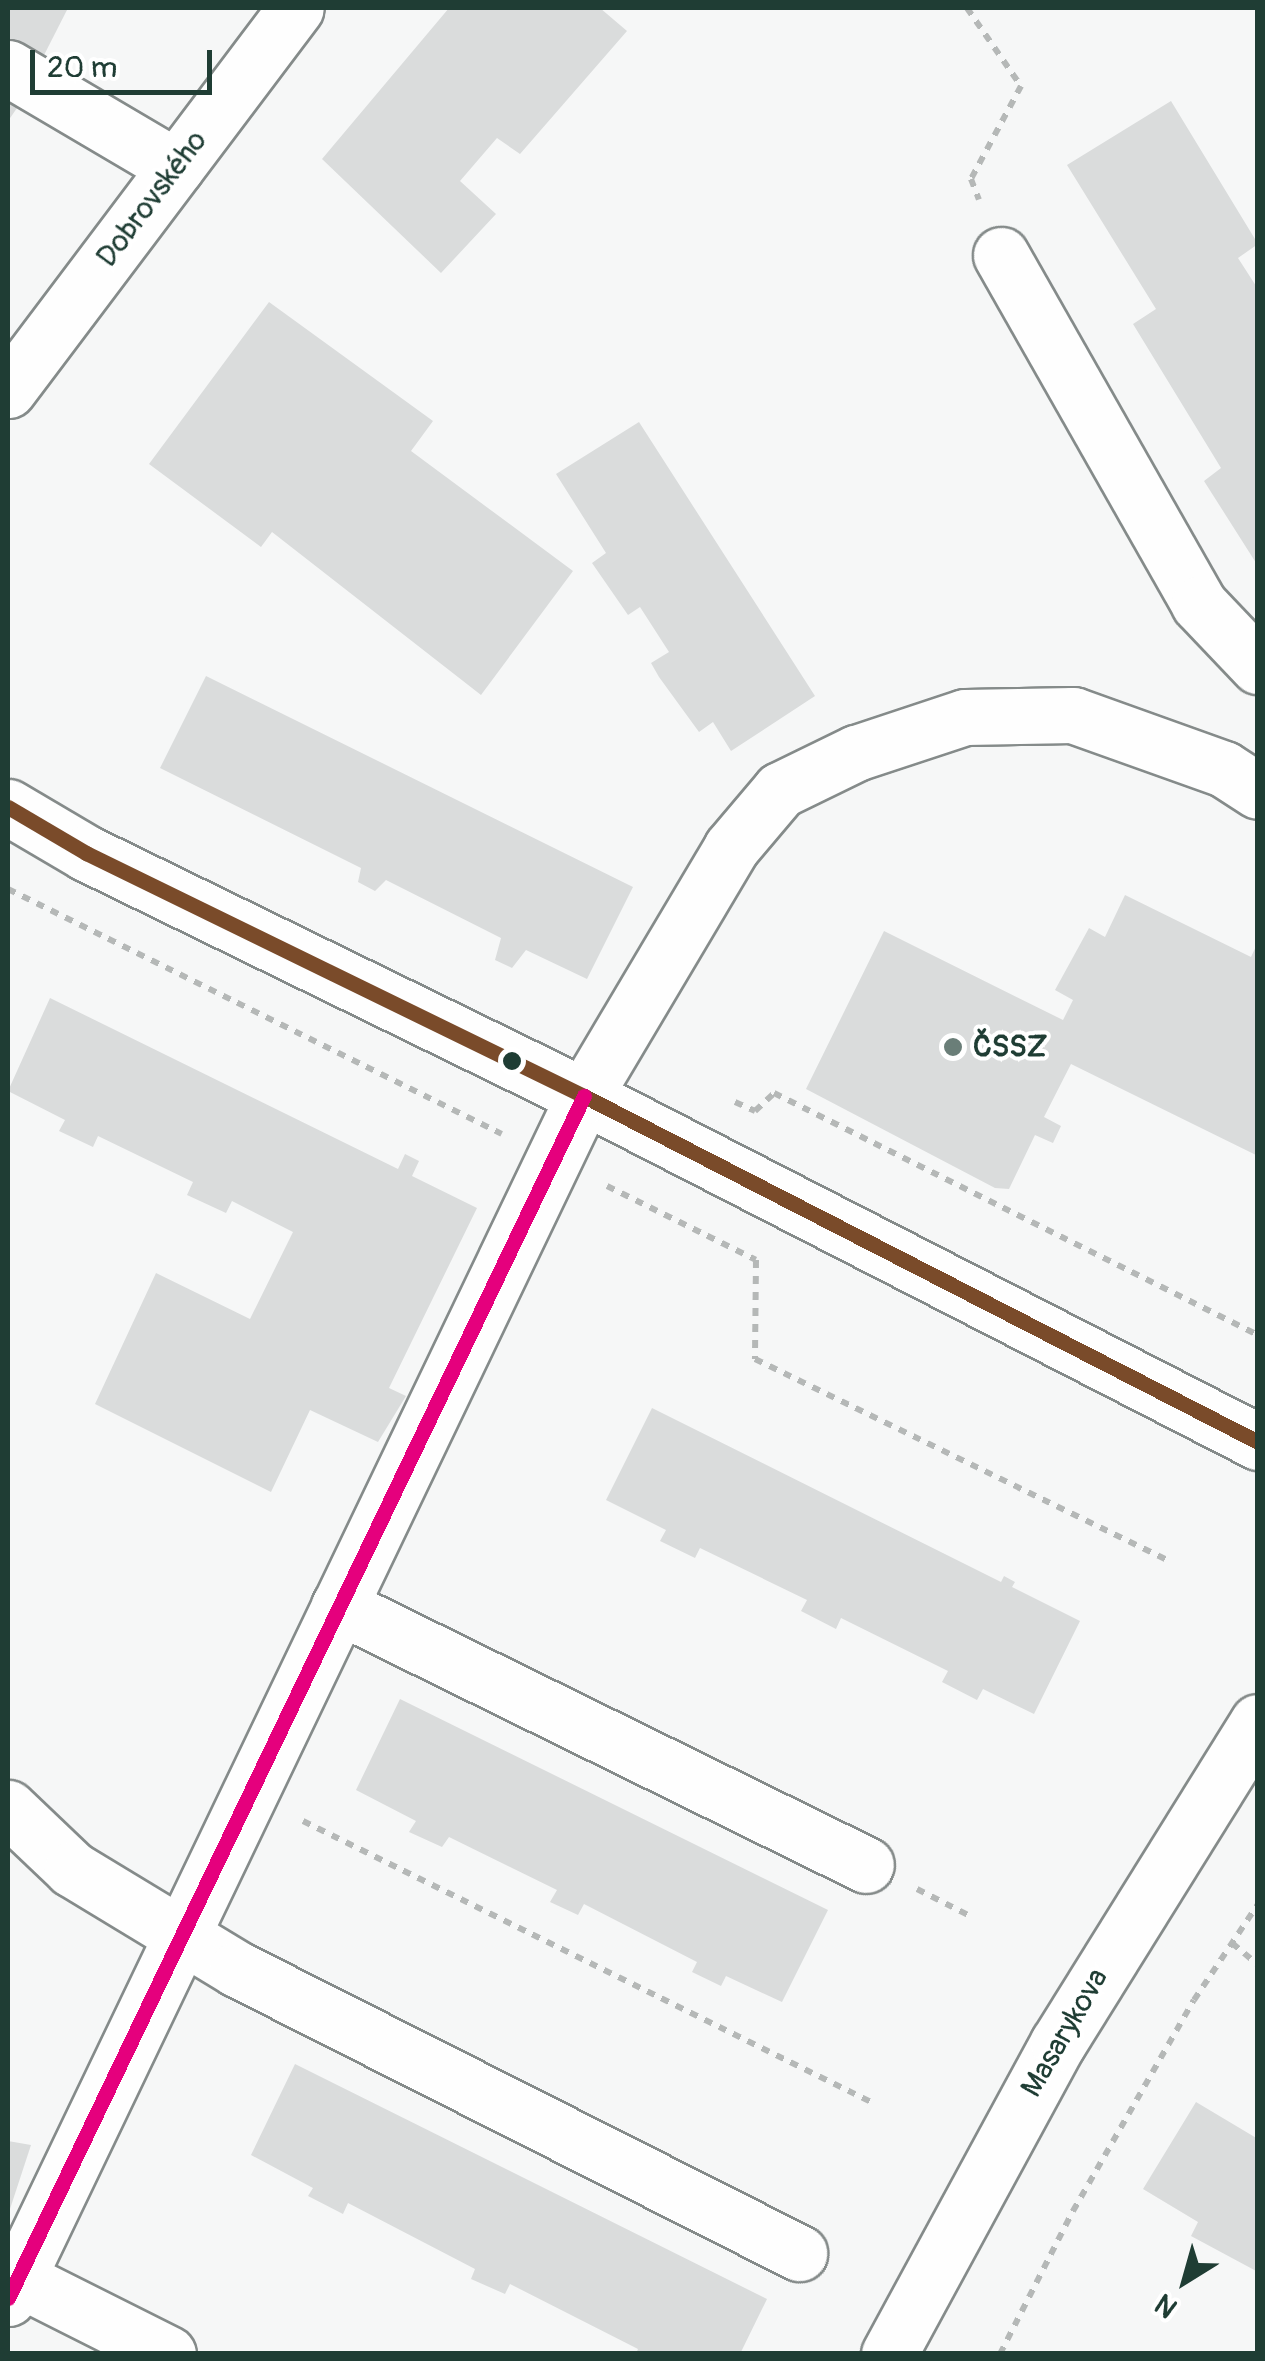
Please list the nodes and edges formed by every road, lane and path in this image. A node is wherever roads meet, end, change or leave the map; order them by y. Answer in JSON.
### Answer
{"nodes":[{"id":1,"x":296,"y":8,"type":"edge"},
{"id":2,"x":967,"y":8,"type":"edge"},
{"id":3,"x":8,"y":68,"type":"edge"},
{"id":4,"x":176,"y":167,"type":"junction"},
{"id":5,"x":1002,"y":255,"type":"joint"},
{"id":6,"x":8,"y":390,"type":"edge"},
{"id":7,"x":1258,"y":666,"type":"edge"},
{"id":8,"x":1258,"y":791,"type":"edge"},
{"id":9,"x":8,"y":807,"type":"edge"},
{"id":10,"x":8,"y":889,"type":"edge"},
{"id":11,"x":719,"y":1094,"type":"dead end"},
{"id":12,"x":584,"y":1096,"type":"junction"},
{"id":13,"x":553,"y":1160,"type":"junction"},
{"id":14,"x":1258,"y":1335,"type":"edge"},
{"id":15,"x":1258,"y":1442,"type":"edge"},
{"id":16,"x":1167,"y":1560,"type":"dead end"},
{"id":17,"x":339,"y":1606,"type":"junction"},
{"id":18,"x":1258,"y":1722,"type":"edge"},
{"id":19,"x":249,"y":1794,"type":"junction"},
{"id":20,"x":8,"y":1808,"type":"edge"},
{"id":21,"x":866,"y":1865,"type":"dead end"},
{"id":22,"x":1258,"y":1904,"type":"edge"},
{"id":23,"x":183,"y":1931,"type":"junction"},
{"id":24,"x":1232,"y":1943,"type":"junction"},
{"id":25,"x":1258,"y":1965,"type":"edge"},
{"id":26,"x":876,"y":2104,"type":"dead end"},
{"id":27,"x":799,"y":2253,"type":"dead end"},
{"id":28,"x":12,"y":2288,"type":"edge"},
{"id":29,"x":168,"y":2354,"type":"edge"},
{"id":30,"x":889,"y":2354,"type":"edge"},
{"id":31,"x":1000,"y":2354,"type":"edge"}],
"edges":[{"from":1,"to":4,"type":"street","name":"Dobrovského"},
{"from":2,"to":5,"type":"path"},
{"from":3,"to":4,"type":"street"},
{"from":4,"to":6,"type":"street","name":"Dobrovského"},
{"from":5,"to":7,"type":"street"},
{"from":8,"to":12,"type":"street"},
{"from":9,"to":12,"type":"street"},
{"from":10,"to":13,"type":"path"},
{"from":11,"to":14,"type":"path"},
{"from":12,"to":13,"type":"street"},
{"from":12,"to":15,"type":"street"},
{"from":13,"to":16,"type":"path"},
{"from":13,"to":17,"type":"street"},
{"from":17,"to":19,"type":"street"},
{"from":17,"to":21,"type":"street"},
{"from":18,"to":30,"type":"street","name":"Masarykova"},
{"from":19,"to":23,"type":"street"},
{"from":19,"to":26,"type":"path"},
{"from":20,"to":23,"type":"street"},
{"from":22,"to":24,"type":"path"},
{"from":23,"to":27,"type":"street"},
{"from":23,"to":28,"type":"street"},
{"from":24,"to":25,"type":"path"},
{"from":24,"to":31,"type":"path"},
{"from":28,"to":29,"type":"street"}]}
